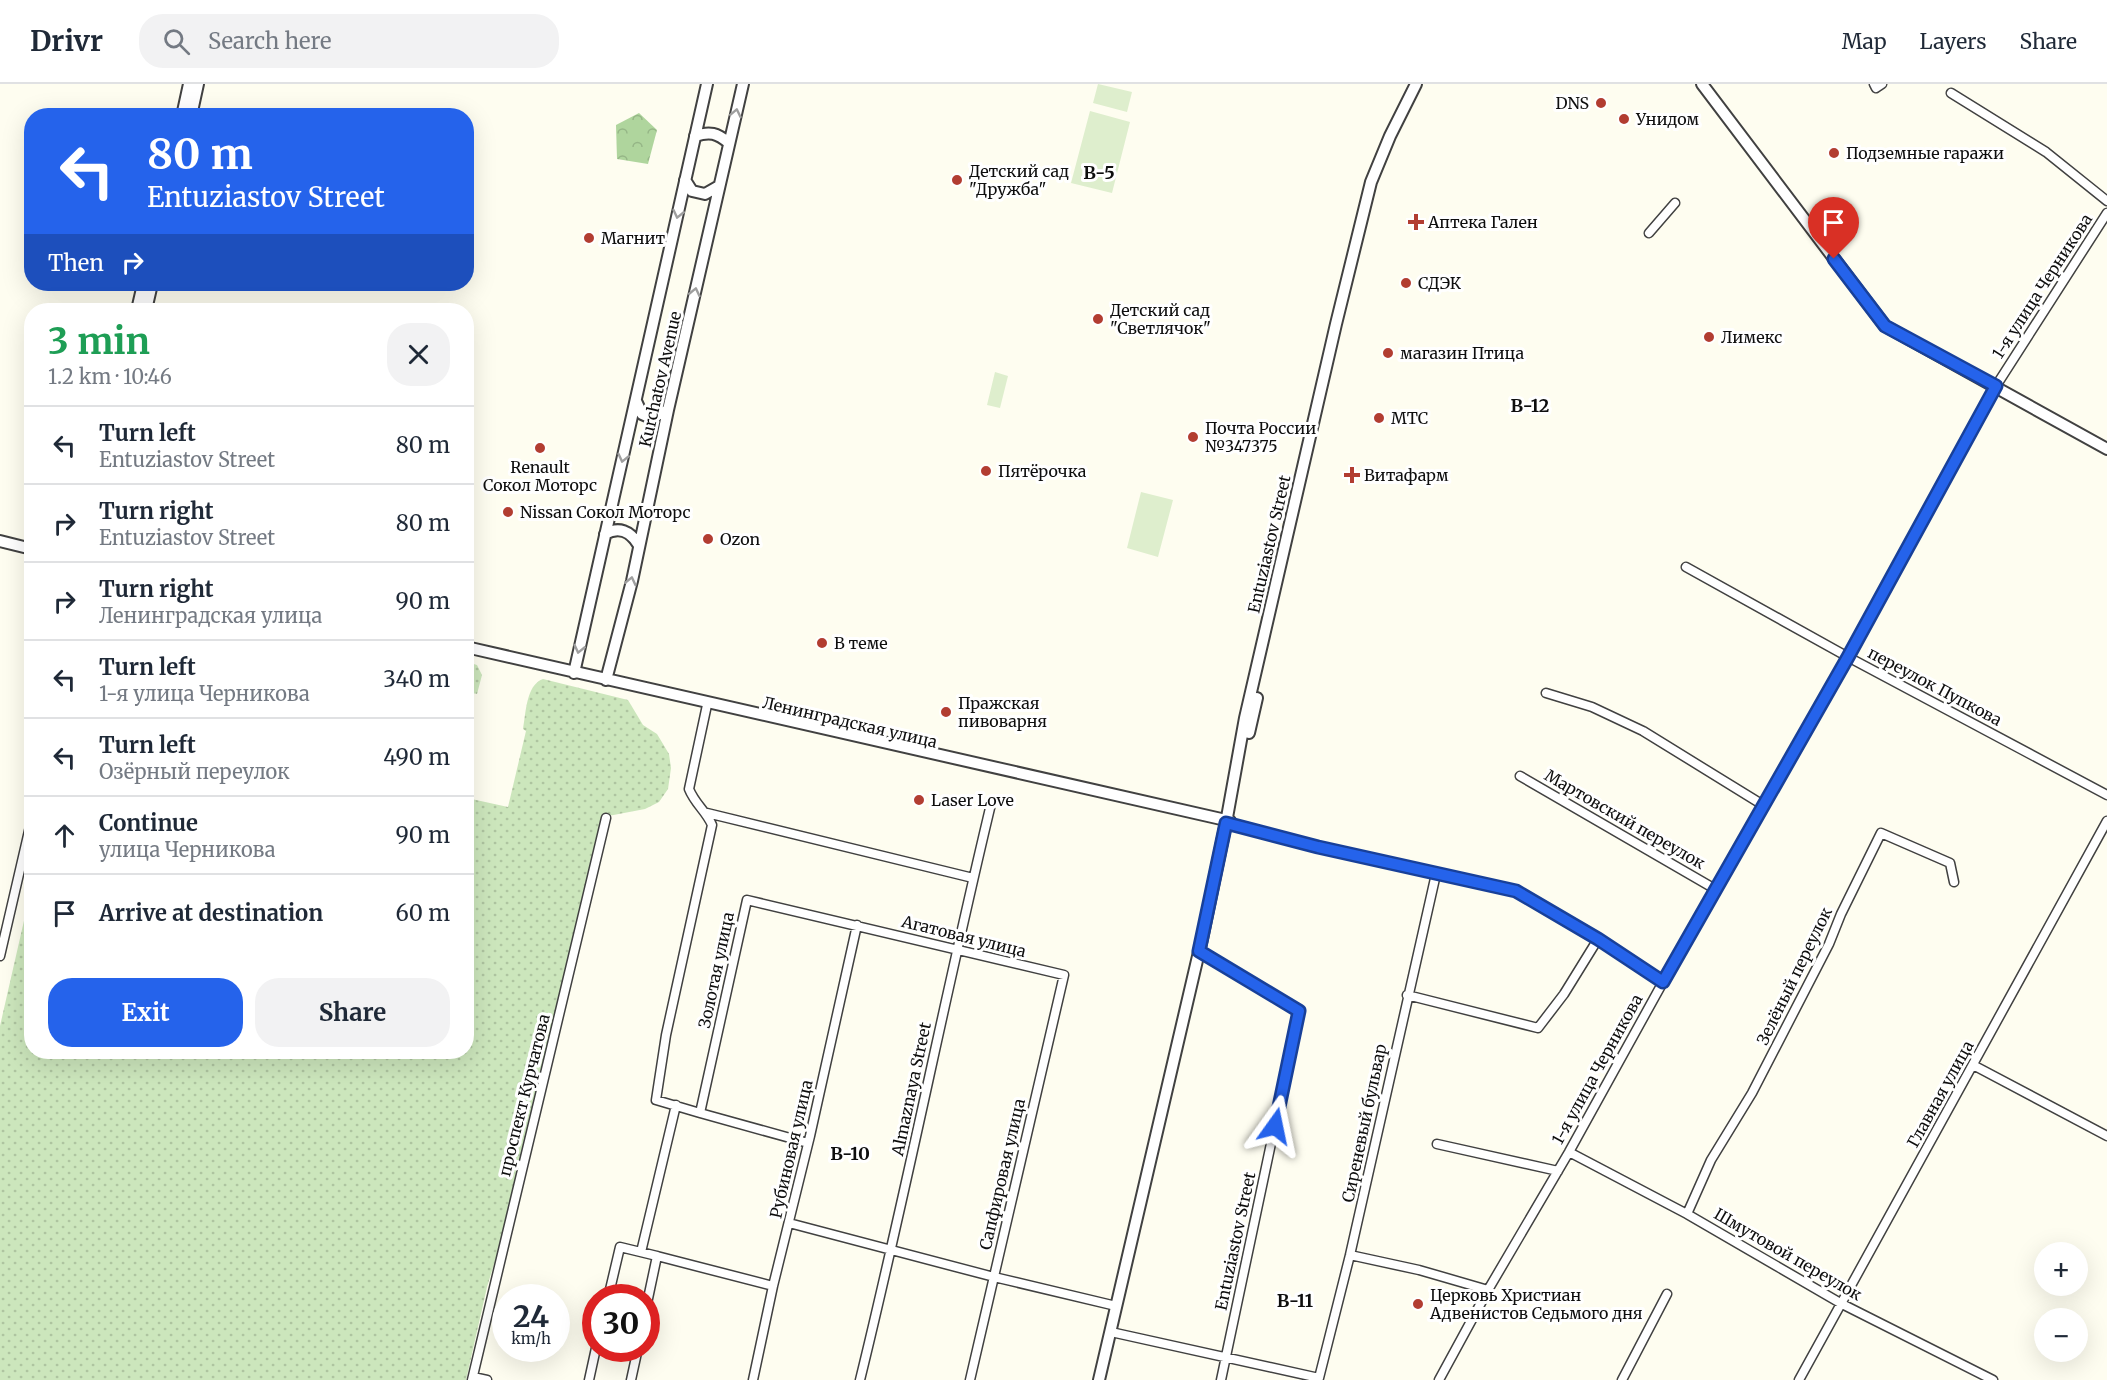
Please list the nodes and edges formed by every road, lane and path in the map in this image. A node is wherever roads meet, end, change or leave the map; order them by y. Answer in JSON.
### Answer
{"nodes":[{"id":1,"x":189,"y":84,"type":"edge"},
{"id":2,"x":198,"y":84,"type":"edge"},
{"id":3,"x":707,"y":84,"type":"edge"},
{"id":4,"x":743,"y":84,"type":"edge"},
{"id":5,"x":1416,"y":84,"type":"edge"},
{"id":6,"x":1423,"y":84,"type":"edge"},
{"id":7,"x":1696,"y":84,"type":"edge"},
{"id":8,"x":1702,"y":84,"type":"edge"},
{"id":9,"x":1951,"y":93,"type":"dead end"},
{"id":10,"x":184,"y":108,"type":"edge"},
{"id":11,"x":192,"y":108,"type":"edge"},
{"id":12,"x":695,"y":136,"type":"junction"},
{"id":13,"x":729,"y":143,"type":"junction"},
{"id":14,"x":685,"y":180,"type":"junction"},
{"id":15,"x":719,"y":186,"type":"junction"},
{"id":16,"x":2107,"y":201,"type":"edge"},
{"id":17,"x":1675,"y":203,"type":"dead end"},
{"id":18,"x":2107,"y":213,"type":"edge"},
{"id":19,"x":1649,"y":233,"type":"dead end"},
{"id":20,"x":1851,"y":283,"type":"junction"},
{"id":21,"x":1996,"y":386,"type":"junction"},
{"id":22,"x":636,"y":401,"type":"junction"},
{"id":23,"x":668,"y":410,"type":"junction"},
{"id":24,"x":2107,"y":448,"type":"edge"},
{"id":25,"x":605,"y":534,"type":"junction"},
{"id":26,"x":0,"y":541,"type":"edge"},
{"id":27,"x":639,"y":544,"type":"junction"},
{"id":28,"x":24,"y":546,"type":"edge"},
{"id":29,"x":1686,"y":567,"type":"dead end"},
{"id":30,"x":474,"y":650,"type":"edge"},
{"id":31,"x":1848,"y":657,"type":"junction"},
{"id":32,"x":574,"y":672,"type":"junction"},
{"id":33,"x":606,"y":679,"type":"junction"},
{"id":34,"x":1546,"y":693,"type":"dead end"},
{"id":35,"x":707,"y":705,"type":"junction"},
{"id":36,"x":1520,"y":776,"type":"dead end"},
{"id":37,"x":2107,"y":795,"type":"edge"},
{"id":38,"x":991,"y":804,"type":"dead end"},
{"id":39,"x":1763,"y":805,"type":"junction"},
{"id":40,"x":707,"y":813,"type":"junction"},
{"id":41,"x":606,"y":818,"type":"dead end"},
{"id":42,"x":2107,"y":821,"type":"edge"},
{"id":43,"x":1228,"y":822,"type":"junction"},
{"id":44,"x":24,"y":852,"type":"edge"},
{"id":45,"x":1436,"y":874,"type":"junction"},
{"id":46,"x":973,"y":878,"type":"junction"},
{"id":47,"x":1954,"y":882,"type":"dead end"},
{"id":48,"x":1715,"y":889,"type":"junction"},
{"id":49,"x":857,"y":926,"type":"junction"},
{"id":50,"x":1598,"y":939,"type":"junction"},
{"id":51,"x":957,"y":950,"type":"junction"},
{"id":52,"x":1199,"y":951,"type":"junction"},
{"id":53,"x":0,"y":956,"type":"edge"},
{"id":54,"x":1064,"y":975,"type":"joint"},
{"id":55,"x":1663,"y":982,"type":"junction"},
{"id":56,"x":1407,"y":995,"type":"junction"},
{"id":57,"x":1973,"y":1065,"type":"junction"},
{"id":58,"x":676,"y":1105,"type":"junction"},
{"id":59,"x":700,"y":1113,"type":"junction"},
{"id":60,"x":2107,"y":1136,"type":"edge"},
{"id":61,"x":808,"y":1143,"type":"junction"},
{"id":62,"x":1437,"y":1144,"type":"dead end"},
{"id":63,"x":1569,"y":1152,"type":"junction"},
{"id":64,"x":1558,"y":1171,"type":"junction"},
{"id":65,"x":1687,"y":1214,"type":"junction"},
{"id":66,"x":789,"y":1223,"type":"junction"},
{"id":67,"x":892,"y":1249,"type":"junction"},
{"id":68,"x":641,"y":1252,"type":"junction"},
{"id":69,"x":1350,"y":1255,"type":"junction"},
{"id":70,"x":657,"y":1256,"type":"junction"},
{"id":71,"x":994,"y":1277,"type":"junction"},
{"id":72,"x":611,"y":1284,"type":"edge"},
{"id":73,"x":651,"y":1284,"type":"edge"},
{"id":74,"x":773,"y":1286,"type":"junction"},
{"id":75,"x":1488,"y":1290,"type":"junction"},
{"id":76,"x":1667,"y":1294,"type":"dead end"},
{"id":77,"x":1842,"y":1304,"type":"junction"},
{"id":78,"x":1116,"y":1306,"type":"junction"},
{"id":79,"x":1111,"y":1332,"type":"junction"},
{"id":80,"x":1226,"y":1356,"type":"junction"},
{"id":81,"x":593,"y":1362,"type":"edge"},
{"id":82,"x":635,"y":1362,"type":"edge"},
{"id":83,"x":472,"y":1378,"type":"edge"},
{"id":84,"x":487,"y":1380,"type":"edge"},
{"id":85,"x":589,"y":1380,"type":"edge"},
{"id":86,"x":631,"y":1380,"type":"edge"},
{"id":87,"x":753,"y":1380,"type":"edge"},
{"id":88,"x":860,"y":1380,"type":"edge"},
{"id":89,"x":970,"y":1380,"type":"edge"},
{"id":90,"x":1099,"y":1380,"type":"edge"},
{"id":91,"x":1221,"y":1380,"type":"edge"},
{"id":92,"x":1439,"y":1380,"type":"edge"},
{"id":93,"x":1622,"y":1380,"type":"edge"},
{"id":94,"x":1799,"y":1380,"type":"edge"},
{"id":95,"x":1993,"y":1380,"type":"edge"}],
"edges":[{"from":1,"to":10,"type":"street"},
{"from":2,"to":11,"type":"street"},
{"from":3,"to":12,"type":"street","name":"Kurchatov Avenue"},
{"from":13,"to":4,"type":"street","name":"Kurchatov Avenue","one_way":true},
{"from":5,"to":43,"type":"street","name":"Entuziastov Street"},
{"from":6,"to":43,"type":"street"},
{"from":7,"to":20,"type":"street"},
{"from":8,"to":20,"type":"street"},
{"from":9,"to":16,"type":"street"},
{"from":12,"to":13,"type":"street"},
{"from":12,"to":14,"type":"street","name":"Kurchatov Avenue"},
{"from":13,"to":15,"type":"street","name":"Kurchatov Avenue"},
{"from":14,"to":15,"type":"street"},
{"from":14,"to":22,"type":"street","name":"Kurchatov Avenue","one_way":true},
{"from":23,"to":15,"type":"street","name":"Kurchatov Avenue","one_way":true},
{"from":17,"to":19,"type":"street"},
{"from":18,"to":21,"type":"street","name":"1-я улица Черникова"},
{"from":20,"to":21,"type":"street"},
{"from":21,"to":24,"type":"street"},
{"from":21,"to":31,"type":"street","name":"1-я улица Черникова"},
{"from":22,"to":23,"type":"street"},
{"from":22,"to":25,"type":"street","name":"Kurchatov Avenue","one_way":true},
{"from":23,"to":27,"type":"street","name":"Kurchatov Avenue"},
{"from":25,"to":27,"type":"street"},
{"from":25,"to":32,"type":"street","name":"Kurchatov Avenue","one_way":true},
{"from":26,"to":28,"type":"street"},
{"from":33,"to":27,"type":"street","name":"Kurchatov Avenue","one_way":true},
{"from":29,"to":31,"type":"street","name":"переулок Пупкова"},
{"from":30,"to":32,"type":"street","name":"Ленинградская улица"},
{"from":31,"to":37,"type":"street","name":"переулок Пупкова"},
{"from":31,"to":39,"type":"street","name":"1-я улица Черникова"},
{"from":32,"to":33,"type":"street","name":"Ленинградская улица"},
{"from":33,"to":35,"type":"street","name":"Ленинградская улица"},
{"from":33,"to":43,"type":"street"},
{"from":34,"to":39,"type":"street"},
{"from":35,"to":40,"type":"street"},
{"from":35,"to":43,"type":"street","name":"Ленинградская улица"},
{"from":36,"to":48,"type":"street","name":"Мартовский переулок"},
{"from":38,"to":46,"type":"street","name":"Almaznaya Street"},
{"from":39,"to":48,"type":"street","name":"1-я улица Черникова"},
{"from":40,"to":46,"type":"street"},
{"from":40,"to":58,"type":"street"},
{"from":41,"to":83,"type":"street","name":"проспект Курчатова"},
{"from":42,"to":57,"type":"street","name":"Главная улица"},
{"from":43,"to":45,"type":"street","name":"Ленинградская улица"},
{"from":43,"to":52,"type":"street","name":"Entuziastov Street"},
{"from":44,"to":53,"type":"street"},
{"from":45,"to":50,"type":"street","name":"Ленинградская улица"},
{"from":45,"to":56,"type":"street","name":"Сиреневый бульвар"},
{"from":46,"to":51,"type":"street","name":"Almaznaya Street"},
{"from":47,"to":65,"type":"street","name":"Зелёный переулок"},
{"from":48,"to":55,"type":"street","name":"1-я улица Черникова"},
{"from":49,"to":51,"type":"street","name":"Агатовая улица"},
{"from":49,"to":59,"type":"street","name":"Золотая улица"},
{"from":49,"to":61,"type":"street","name":"Рубиновая улица"},
{"from":50,"to":55,"type":"street","name":"Ленинградская улица"},
{"from":50,"to":56,"type":"street"},
{"from":51,"to":54,"type":"street","name":"Агатовая улица"},
{"from":51,"to":67,"type":"street","name":"Almaznaya Street"},
{"from":52,"to":78,"type":"street","name":"Entuziastov Street"},
{"from":52,"to":80,"type":"street","name":"Entuziastov Street"},
{"from":54,"to":71,"type":"street","name":"Сапфировая улица"},
{"from":55,"to":63,"type":"street","name":"1-я улица Черникова"},
{"from":56,"to":69,"type":"street","name":"Сиреневый бульвар"},
{"from":57,"to":60,"type":"street"},
{"from":57,"to":77,"type":"street","name":"Главная улица"},
{"from":58,"to":59,"type":"street"},
{"from":58,"to":68,"type":"street"},
{"from":59,"to":61,"type":"street"},
{"from":61,"to":66,"type":"street","name":"Рубиновая улица"},
{"from":62,"to":64,"type":"street"},
{"from":63,"to":64,"type":"street","name":"1-я улица Черникова"},
{"from":63,"to":65,"type":"street","name":"Шмутовой переулок"},
{"from":64,"to":75,"type":"street","name":"1-я улица Черникова"},
{"from":65,"to":77,"type":"street","name":"Шмутовой переулок"},
{"from":66,"to":67,"type":"street"},
{"from":66,"to":74,"type":"street","name":"Рубиновая улица"},
{"from":67,"to":71,"type":"street"},
{"from":67,"to":88,"type":"street","name":"Almaznaya Street"},
{"from":68,"to":70,"type":"street"},
{"from":68,"to":72,"type":"street"},
{"from":69,"to":75,"type":"street"},
{"from":69,"to":80,"type":"street","name":"Сиреневый бульвар"},
{"from":70,"to":73,"type":"street"},
{"from":70,"to":74,"type":"street"},
{"from":71,"to":78,"type":"street"},
{"from":71,"to":89,"type":"street","name":"Сапфировая улица"},
{"from":74,"to":87,"type":"street","name":"Рубиновая улица"},
{"from":75,"to":92,"type":"street","name":"1-я улица Черникова"},
{"from":76,"to":93,"type":"street"},
{"from":77,"to":94,"type":"street","name":"Главная улица"},
{"from":77,"to":95,"type":"street","name":"Шмутовой переулок"},
{"from":78,"to":79,"type":"street","name":"Entuziastov Street"},
{"from":79,"to":80,"type":"street"},
{"from":79,"to":90,"type":"street","name":"Entuziastov Street"},
{"from":80,"to":91,"type":"street","name":"Entuziastov Street"},
{"from":81,"to":85,"type":"street"},
{"from":82,"to":86,"type":"street"},
{"from":83,"to":84,"type":"street"}]}
